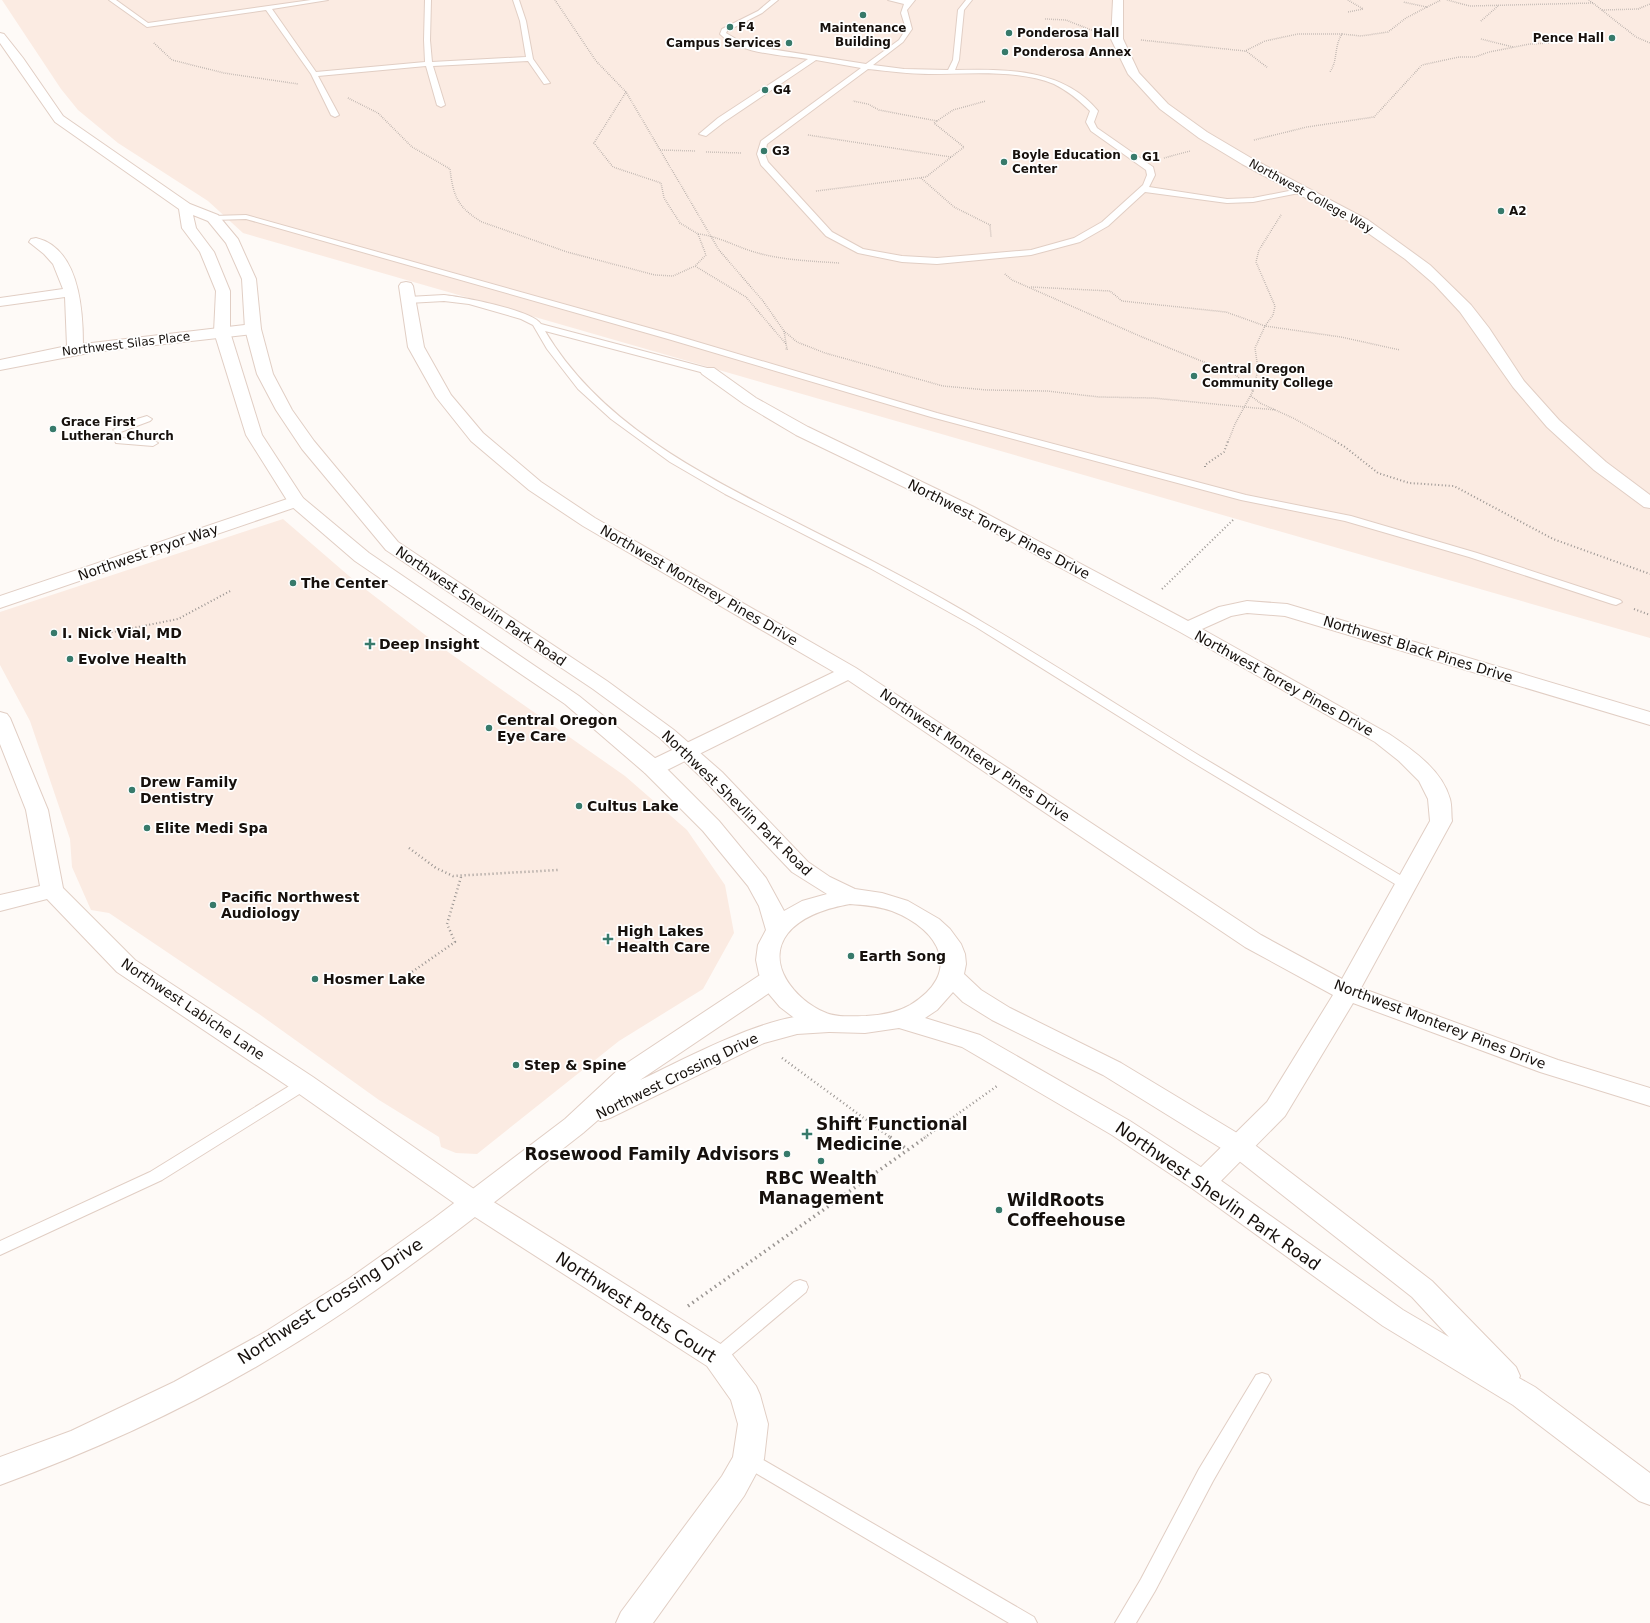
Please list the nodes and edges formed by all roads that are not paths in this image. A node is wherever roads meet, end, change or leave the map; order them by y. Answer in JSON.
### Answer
{"nodes":[{"id":1,"x":112,"y":0,"type":"edge"},
{"id":2,"x":325,"y":0,"type":"edge"},
{"id":3,"x":428,"y":0,"type":"edge"},
{"id":4,"x":516,"y":0,"type":"edge"},
{"id":5,"x":775,"y":0,"type":"edge"},
{"id":6,"x":891,"y":0,"type":"edge"},
{"id":7,"x":969,"y":0,"type":"edge"},
{"id":8,"x":1118,"y":0,"type":"edge"},
{"id":9,"x":910,"y":1,"type":"edge"},
{"id":10,"x":268,"y":9,"type":"junction"},
{"id":11,"x":0,"y":36,"type":"edge"},
{"id":12,"x":815,"y":58,"type":"junction"},
{"id":13,"x":530,"y":59,"type":"junction"},
{"id":14,"x":429,"y":64,"type":"junction"},
{"id":15,"x":868,"y":66,"type":"junction"},
{"id":16,"x":951,"y":71,"type":"junction"},
{"id":17,"x":314,"y":74,"type":"junction"},
{"id":18,"x":546,"y":83,"type":"dead end"},
{"id":19,"x":441,"y":105,"type":"dead end"},
{"id":20,"x":335,"y":115,"type":"dead end"},
{"id":21,"x":703,"y":134,"type":"dead end"},
{"id":22,"x":1143,"y":189,"type":"junction"},
{"id":23,"x":1310,"y":193,"type":"junction"},
{"id":24,"x":185,"y":208,"type":"junction"},
{"id":25,"x":213,"y":218,"type":"junction"},
{"id":26,"x":36,"y":242,"type":"dead end"},
{"id":27,"x":71,"y":292,"type":"junction"},
{"id":28,"x":407,"y":293,"type":"joint"},
{"id":29,"x":0,"y":302,"type":"edge"},
{"id":30,"x":538,"y":326,"type":"junction"},
{"id":31,"x":253,"y":329,"type":"junction"},
{"id":32,"x":222,"y":332,"type":"junction"},
{"id":33,"x":75,"y":350,"type":"junction"},
{"id":34,"x":0,"y":364,"type":"edge"},
{"id":35,"x":708,"y":371,"type":"joint"},
{"id":36,"x":147,"y":419,"type":"dead end"},
{"id":37,"x":118,"y":430,"type":"dead end"},
{"id":38,"x":120,"y":442,"type":"dead end"},
{"id":39,"x":154,"y":443,"type":"dead end"},
{"id":40,"x":296,"y":501,"type":"junction"},
{"id":41,"x":1650,"y":503,"type":"edge"},
{"id":42,"x":0,"y":602,"type":"edge"},
{"id":43,"x":1616,"y":602,"type":"dead end"},
{"id":44,"x":1187,"y":628,"type":"junction"},
{"id":45,"x":849,"y":672,"type":"junction"},
{"id":46,"x":0,"y":718,"type":"edge"},
{"id":47,"x":1650,"y":719,"type":"edge"},
{"id":48,"x":688,"y":752,"type":"junction"},
{"id":49,"x":653,"y":768,"type":"junction"},
{"id":50,"x":1405,"y":884,"type":"junction"},
{"id":51,"x":52,"y":890,"type":"junction"},
{"id":52,"x":850,"y":896,"type":"junction"},
{"id":53,"x":0,"y":903,"type":"edge"},
{"id":54,"x":778,"y":930,"type":"junction"},
{"id":55,"x":951,"y":976,"type":"junction"},
{"id":56,"x":772,"y":979,"type":"junction"},
{"id":57,"x":1347,"y":992,"type":"junction"},
{"id":58,"x":901,"y":1020,"type":"junction"},
{"id":59,"x":829,"y":1023,"type":"junction"},
{"id":60,"x":304,"y":1084,"type":"junction"},
{"id":61,"x":1650,"y":1097,"type":"edge"},
{"id":62,"x":574,"y":1126,"type":"junction"},
{"id":63,"x":1238,"y":1146,"type":"junction"},
{"id":64,"x":1203,"y":1182,"type":"junction"},
{"id":65,"x":474,"y":1203,"type":"junction"},
{"id":66,"x":0,"y":1248,"type":"edge"},
{"id":67,"x":800,"y":1287,"type":"dead end"},
{"id":68,"x":717,"y":1357,"type":"junction"},
{"id":69,"x":1262,"y":1380,"type":"dead end"},
{"id":70,"x":1524,"y":1396,"type":"junction"},
{"id":71,"x":748,"y":1459,"type":"junction"},
{"id":72,"x":0,"y":1471,"type":"edge"},
{"id":73,"x":1650,"y":1492,"type":"edge"},
{"id":74,"x":633,"y":1623,"type":"edge"},
{"id":75,"x":1027,"y":1623,"type":"edge"},
{"id":76,"x":1125,"y":1623,"type":"edge"}],
"edges":[{"from":1,"to":10,"type":"lane"},
{"from":2,"to":10,"type":"lane"},
{"from":3,"to":14,"type":"lane"},
{"from":4,"to":13,"type":"lane"},
{"from":5,"to":12,"type":"lane"},
{"from":6,"to":9,"type":"lane"},
{"from":7,"to":16,"type":"lane"},
{"from":8,"to":23,"type":"street","name":"Northwest College Way"},
{"from":9,"to":15,"type":"lane"},
{"from":10,"to":17,"type":"lane"},
{"from":11,"to":24,"type":"street"},
{"from":12,"to":15,"type":"lane"},
{"from":12,"to":21,"type":"lane"},
{"from":13,"to":14,"type":"lane"},
{"from":13,"to":18,"type":"lane"},
{"from":14,"to":17,"type":"lane"},
{"from":14,"to":19,"type":"lane"},
{"from":15,"to":16,"type":"lane"},
{"from":15,"to":22,"type":"lane"},
{"from":16,"to":22,"type":"lane"},
{"from":17,"to":20,"type":"lane"},
{"from":22,"to":23,"type":"lane"},
{"from":23,"to":41,"type":"street","name":"Northwest College Way"},
{"from":24,"to":25,"type":"street"},
{"from":24,"to":32,"type":"street","name":"Northwest Shevlin Park Road"},
{"from":25,"to":31,"type":"street","name":"Northwest Shevlin Park Road"},
{"from":25,"to":43,"type":"lane"},
{"from":26,"to":27,"type":"street"},
{"from":27,"to":29,"type":"street"},
{"from":27,"to":33,"type":"street"},
{"from":28,"to":30,"type":"lane"},
{"from":28,"to":45,"type":"street","name":"Northwest Monterey Pines Drive"},
{"from":30,"to":35,"type":"lane"},
{"from":30,"to":50,"type":"lane"},
{"from":31,"to":32,"type":"street","name":"Northwest Silas Place"},
{"from":31,"to":48,"type":"street","name":"Northwest Shevlin Park Road"},
{"from":32,"to":33,"type":"street","name":"Northwest Silas Place"},
{"from":32,"to":40,"type":"street","name":"Northwest Shevlin Park Road"},
{"from":33,"to":34,"type":"street","name":"Northwest Silas Place"},
{"from":35,"to":44,"type":"street","name":"Northwest Torrey Pines Drive"},
{"from":36,"to":37,"type":"lane"},
{"from":38,"to":39,"type":"lane"},
{"from":40,"to":42,"type":"street","name":"Northwest Pryor Way"},
{"from":40,"to":49,"type":"street","name":"Northwest Shevlin Park Road"},
{"from":44,"to":47,"type":"street","name":"Northwest Black Pines Drive"},
{"from":44,"to":50,"type":"street","name":"Northwest Torrey Pines Drive"},
{"from":45,"to":48,"type":"street"},
{"from":45,"to":57,"type":"street","name":"Northwest Monterey Pines Drive"},
{"from":46,"to":51,"type":"street"},
{"from":48,"to":49,"type":"street"},
{"from":48,"to":52,"type":"street","name":"Northwest Shevlin Park Road"},
{"from":49,"to":54,"type":"street","name":"Northwest Shevlin Park Road"},
{"from":50,"to":57,"type":"street","name":"Northwest Torrey Pines Drive"},
{"from":51,"to":53,"type":"street"},
{"from":51,"to":60,"type":"street","name":"Northwest Labiche Lane"},
{"from":52,"to":54,"type":"street"},
{"from":52,"to":55,"type":"street"},
{"from":54,"to":56,"type":"street"},
{"from":55,"to":58,"type":"street"},
{"from":55,"to":63,"type":"street","name":"Northwest Shevlin Park Road"},
{"from":56,"to":59,"type":"street"},
{"from":56,"to":62,"type":"street","name":"Northwest Crossing Drive"},
{"from":57,"to":61,"type":"street","name":"Northwest Monterey Pines Drive"},
{"from":57,"to":63,"type":"street","name":"Northwest Torrey Pines Drive"},
{"from":58,"to":59,"type":"street","name":"Northwest Crossing Drive"},
{"from":58,"to":64,"type":"street","name":"Northwest Shevlin Park Road"},
{"from":59,"to":62,"type":"street","name":"Northwest Crossing Drive"},
{"from":60,"to":65,"type":"street","name":"Northwest Labiche Lane"},
{"from":60,"to":66,"type":"lane"},
{"from":62,"to":65,"type":"street","name":"Northwest Crossing Drive"},
{"from":63,"to":64,"type":"street","name":"Northwest Torrey Pines Drive"},
{"from":63,"to":70,"type":"street","name":"Northwest Shevlin Park Road"},
{"from":64,"to":70,"type":"street","name":"Northwest Shevlin Park Road"},
{"from":65,"to":68,"type":"street","name":"Northwest Potts Court"},
{"from":65,"to":72,"type":"street","name":"Northwest Crossing Drive"},
{"from":67,"to":68,"type":"lane"},
{"from":68,"to":71,"type":"street","name":"Northwest Potts Court"},
{"from":69,"to":76,"type":"lane"},
{"from":70,"to":73,"type":"street","name":"Northwest Shevlin Park Road"},
{"from":71,"to":74,"type":"street","name":"Northwest Potts Court"},
{"from":71,"to":75,"type":"lane"}]}
